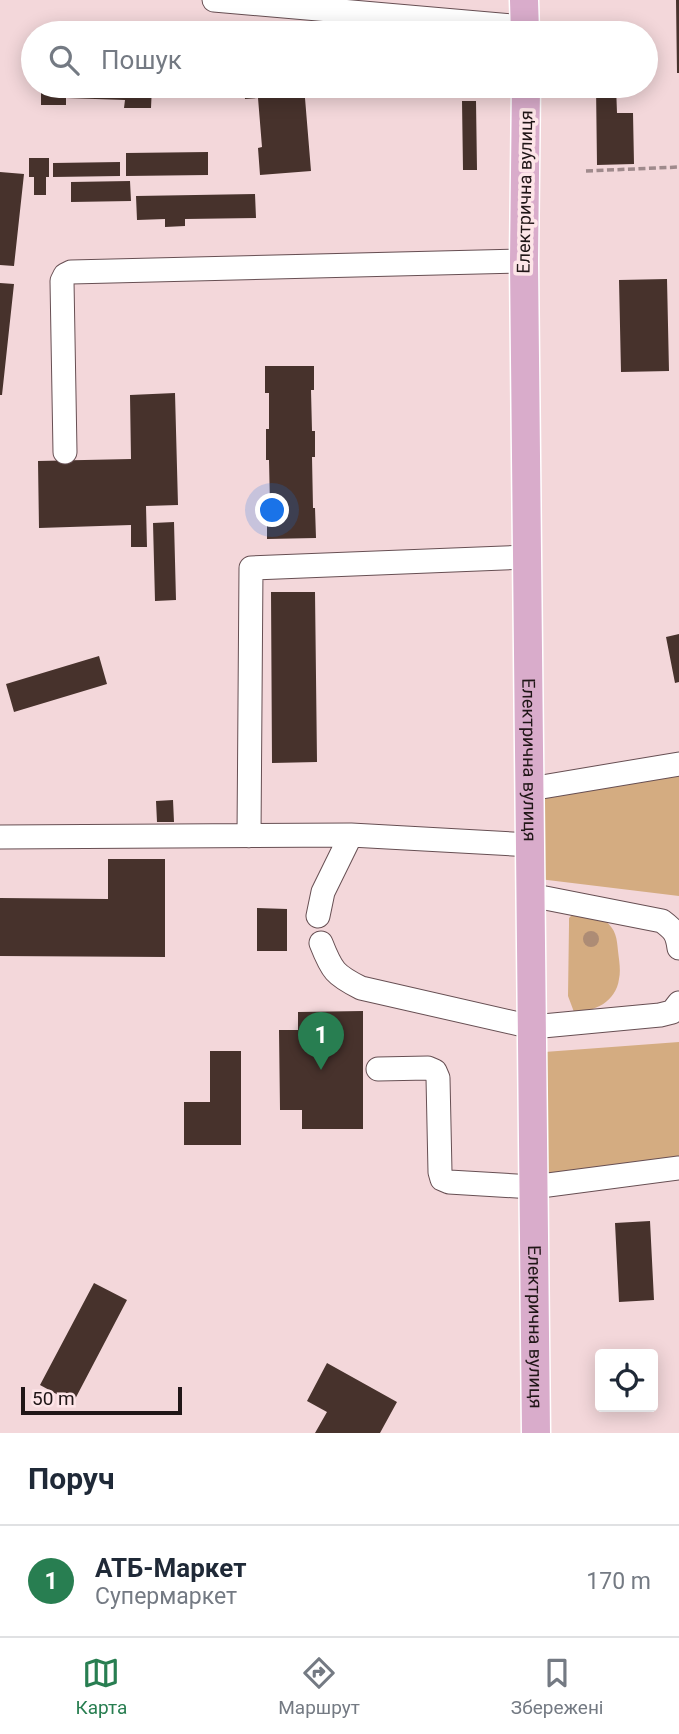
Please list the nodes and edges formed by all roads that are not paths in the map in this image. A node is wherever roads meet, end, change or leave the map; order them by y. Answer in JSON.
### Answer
{"nodes":[{"id":1,"x":214,"y":0,"type":"edge"},
{"id":2,"x":525,"y":20,"type":"edge"},
{"id":3,"x":526,"y":98,"type":"edge"},
{"id":4,"x":524,"y":261,"type":"junction"},
{"id":5,"x":65,"y":452,"type":"dead end"},
{"id":6,"x":528,"y":557,"type":"junction"},
{"id":7,"x":679,"y":764,"type":"edge"},
{"id":8,"x":530,"y":789,"type":"junction"},
{"id":9,"x":351,"y":835,"type":"junction"},
{"id":10,"x":249,"y":836,"type":"junction"},
{"id":11,"x":0,"y":837,"type":"edge"},
{"id":12,"x":531,"y":845,"type":"junction"},
{"id":13,"x":530,"y":895,"type":"junction"},
{"id":14,"x":318,"y":916,"type":"dead end"},
{"id":15,"x":321,"y":943,"type":"dead end"},
{"id":16,"x":679,"y":947,"type":"edge"},
{"id":17,"x":679,"y":1003,"type":"edge"},
{"id":18,"x":532,"y":1027,"type":"junction"},
{"id":19,"x":378,"y":1069,"type":"dead end"},
{"id":20,"x":679,"y":1168,"type":"edge"},
{"id":21,"x":533,"y":1187,"type":"junction"},
{"id":22,"x":536,"y":1433,"type":"edge"}],
"edges":[{"from":1,"to":2,"type":"street"},
{"from":3,"to":4,"type":"main road","name":"Електрична вулиця"},
{"from":4,"to":5,"type":"street"},
{"from":4,"to":6,"type":"main road","name":"Електрична вулиця"},
{"from":6,"to":8,"type":"main road","name":"Електрична вулиця"},
{"from":6,"to":10,"type":"street"},
{"from":7,"to":8,"type":"street"},
{"from":8,"to":12,"type":"main road","name":"Електрична вулиця"},
{"from":9,"to":10,"type":"street"},
{"from":9,"to":12,"type":"street"},
{"from":9,"to":14,"type":"street"},
{"from":10,"to":11,"type":"street"},
{"from":12,"to":13,"type":"main road","name":"Електрична вулиця"},
{"from":13,"to":16,"type":"street"},
{"from":13,"to":18,"type":"main road","name":"Електрична вулиця"},
{"from":15,"to":18,"type":"street"},
{"from":17,"to":18,"type":"street"},
{"from":18,"to":21,"type":"main road","name":"Електрична вулиця"},
{"from":19,"to":21,"type":"street"},
{"from":20,"to":21,"type":"street"},
{"from":21,"to":22,"type":"main road","name":"Електрична вулиця"}]}
